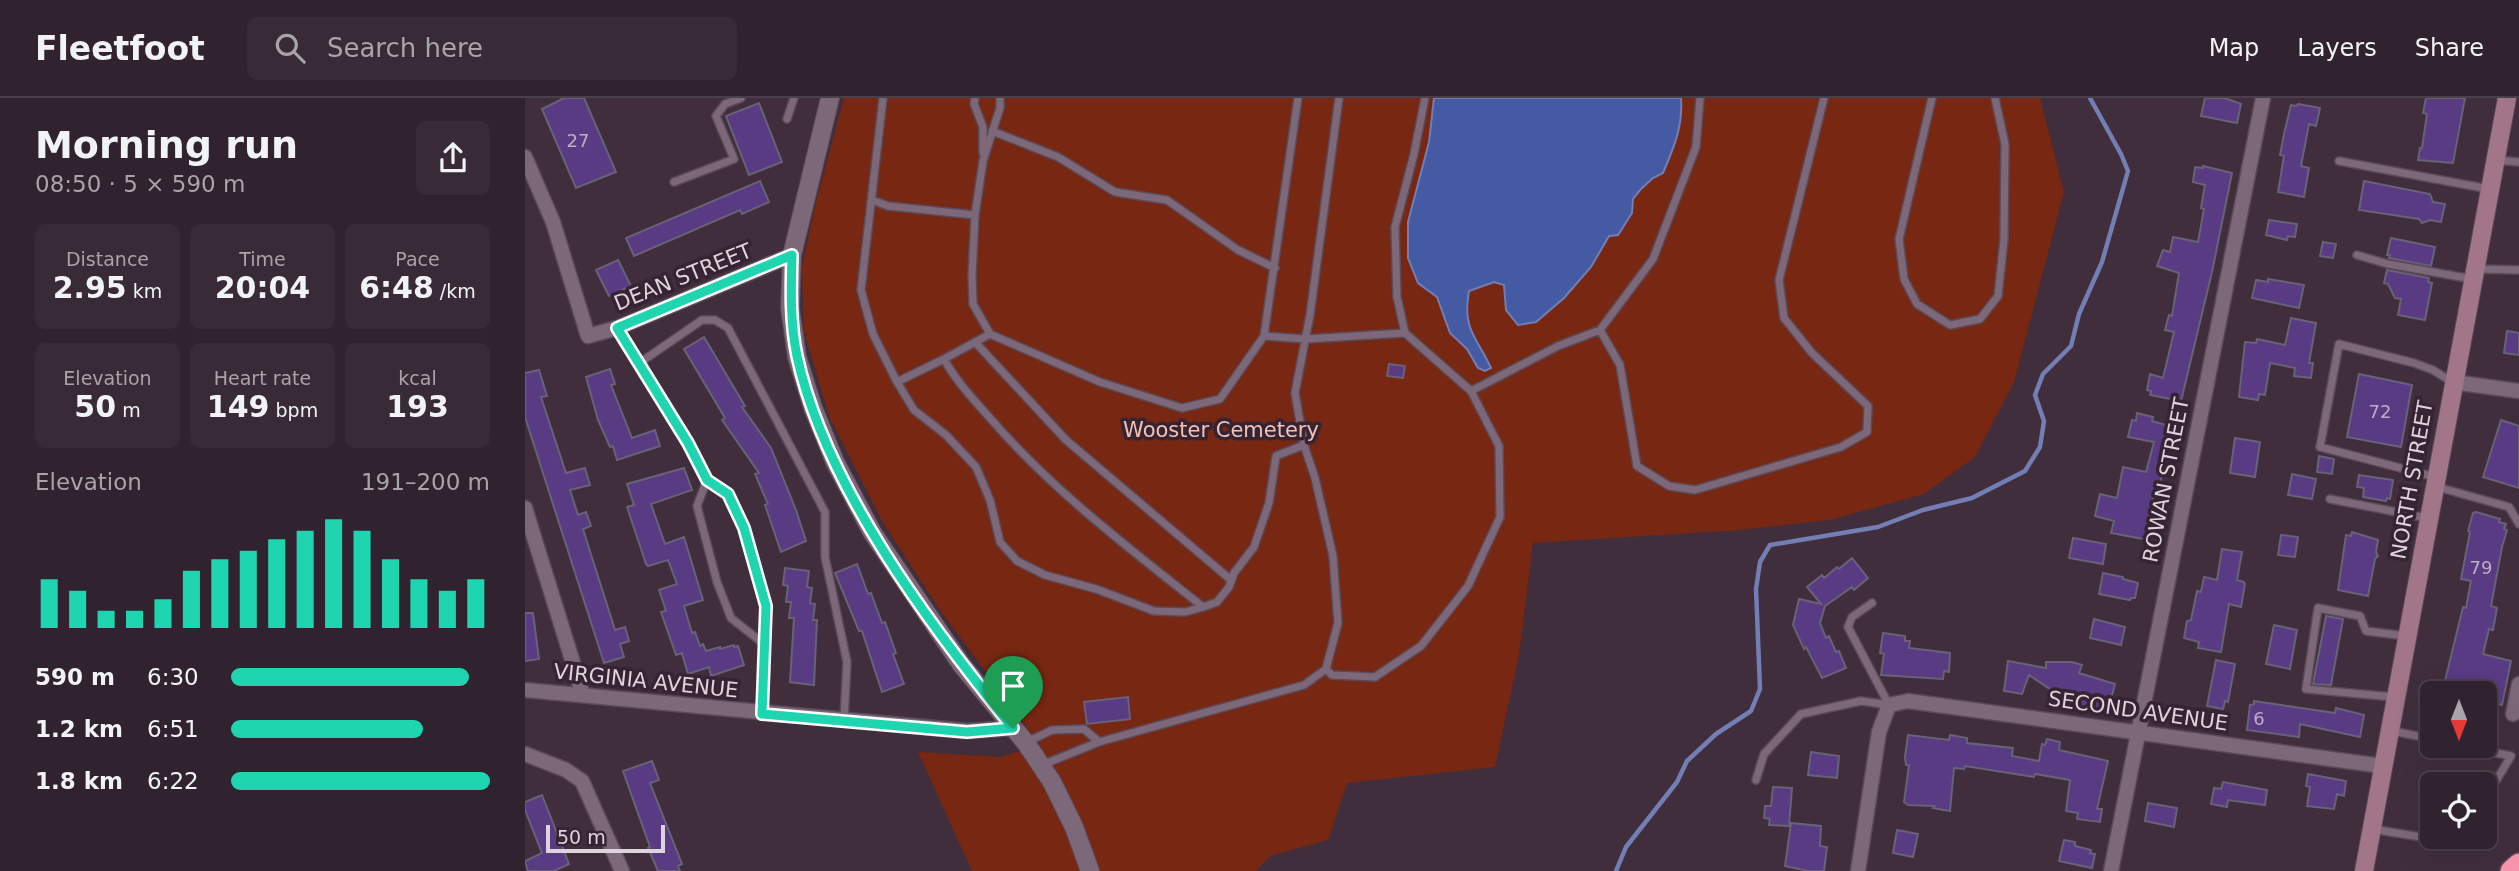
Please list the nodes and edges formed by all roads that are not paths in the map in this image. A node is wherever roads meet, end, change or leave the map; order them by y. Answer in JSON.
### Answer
{"nodes":[{"id":1,"x":741,"y":98,"type":"edge"},
{"id":2,"x":793,"y":98,"type":"edge"},
{"id":3,"x":830,"y":98,"type":"edge"},
{"id":4,"x":883,"y":98,"type":"edge"},
{"id":5,"x":975,"y":98,"type":"edge"},
{"id":6,"x":1000,"y":98,"type":"edge"},
{"id":7,"x":1298,"y":98,"type":"edge"},
{"id":8,"x":1339,"y":98,"type":"edge"},
{"id":9,"x":1425,"y":98,"type":"edge"},
{"id":10,"x":1700,"y":98,"type":"edge"},
{"id":11,"x":1825,"y":98,"type":"edge"},
{"id":12,"x":1932,"y":98,"type":"edge"},
{"id":13,"x":1995,"y":98,"type":"edge"},
{"id":14,"x":2263,"y":98,"type":"edge"},
{"id":15,"x":2511,"y":101,"type":"edge"},
{"id":16,"x":787,"y":119,"type":"dead end"},
{"id":17,"x":992,"y":131,"type":"junction"},
{"id":18,"x":525,"y":157,"type":"edge"},
{"id":19,"x":2495,"y":160,"type":"junction"},
{"id":20,"x":983,"y":161,"type":"junction"},
{"id":21,"x":2339,"y":161,"type":"dead end"},
{"id":22,"x":2519,"y":162,"type":"edge"},
{"id":23,"x":674,"y":183,"type":"dead end"},
{"id":24,"x":2490,"y":190,"type":"junction"},
{"id":25,"x":872,"y":200,"type":"junction"},
{"id":26,"x":975,"y":215,"type":"junction"},
{"id":27,"x":792,"y":255,"type":"junction"},
{"id":28,"x":2357,"y":255,"type":"dead end"},
{"id":29,"x":1275,"y":268,"type":"junction"},
{"id":30,"x":2519,"y":270,"type":"edge"},
{"id":31,"x":2473,"y":274,"type":"junction"},
{"id":32,"x":617,"y":328,"type":"junction"},
{"id":33,"x":1600,"y":330,"type":"junction"},
{"id":34,"x":1405,"y":333,"type":"junction"},
{"id":35,"x":990,"y":334,"type":"junction"},
{"id":36,"x":1264,"y":335,"type":"junction"},
{"id":37,"x":1306,"y":339,"type":"junction"},
{"id":38,"x":975,"y":342,"type":"junction"},
{"id":39,"x":944,"y":359,"type":"junction"},
{"id":40,"x":638,"y":364,"type":"junction"},
{"id":41,"x":897,"y":382,"type":"junction"},
{"id":42,"x":2453,"y":382,"type":"junction"},
{"id":43,"x":1471,"y":391,"type":"junction"},
{"id":44,"x":2519,"y":391,"type":"edge"},
{"id":45,"x":1304,"y":445,"type":"junction"},
{"id":46,"x":707,"y":480,"type":"junction"},
{"id":47,"x":2435,"y":481,"type":"junction"},
{"id":48,"x":2330,"y":499,"type":"dead end"},
{"id":49,"x":525,"y":508,"type":"edge"},
{"id":50,"x":2428,"y":519,"type":"junction"},
{"id":51,"x":2519,"y":524,"type":"edge"},
{"id":52,"x":1231,"y":580,"type":"junction"},
{"id":53,"x":1872,"y":603,"type":"dead end"},
{"id":54,"x":1203,"y":607,"type":"junction"},
{"id":55,"x":2406,"y":636,"type":"junction"},
{"id":56,"x":764,"y":644,"type":"junction"},
{"id":57,"x":1326,"y":669,"type":"junction"},
{"id":58,"x":2519,"y":684,"type":"edge"},
{"id":59,"x":525,"y":690,"type":"edge"},
{"id":60,"x":583,"y":695,"type":"junction"},
{"id":61,"x":2395,"y":697,"type":"junction"},
{"id":62,"x":1889,"y":705,"type":"junction"},
{"id":63,"x":762,"y":714,"type":"junction"},
{"id":64,"x":2513,"y":714,"type":"dead end"},
{"id":65,"x":844,"y":720,"type":"junction"},
{"id":66,"x":1013,"y":728,"type":"junction"},
{"id":67,"x":2388,"y":730,"type":"junction"},
{"id":68,"x":2138,"y":732,"type":"junction"},
{"id":69,"x":2420,"y":736,"type":"edge"},
{"id":70,"x":1099,"y":742,"type":"junction"},
{"id":71,"x":1025,"y":743,"type":"junction"},
{"id":72,"x":2497,"y":753,"type":"edge"},
{"id":73,"x":525,"y":754,"type":"edge"},
{"id":74,"x":1041,"y":765,"type":"junction"},
{"id":75,"x":2382,"y":766,"type":"junction"},
{"id":76,"x":2497,"y":779,"type":"edge"},
{"id":77,"x":1756,"y":780,"type":"dead end"},
{"id":78,"x":2371,"y":829,"type":"junction"},
{"id":79,"x":2420,"y":837,"type":"edge"},
{"id":80,"x":2519,"y":864,"type":"edge"},
{"id":81,"x":622,"y":871,"type":"edge"},
{"id":82,"x":1090,"y":871,"type":"edge"},
{"id":83,"x":1858,"y":871,"type":"edge"},
{"id":84,"x":2111,"y":871,"type":"edge"},
{"id":85,"x":2364,"y":871,"type":"edge"},
{"id":86,"x":2511,"y":871,"type":"edge"}],
"edges":[{"from":1,"to":23,"type":"lane"},
{"from":2,"to":16,"type":"lane"},
{"from":3,"to":27,"type":"street"},
{"from":4,"to":25,"type":"lane"},
{"from":5,"to":20,"type":"lane"},
{"from":6,"to":17,"type":"lane"},
{"from":7,"to":29,"type":"lane"},
{"from":8,"to":37,"type":"lane"},
{"from":9,"to":34,"type":"lane"},
{"from":10,"to":33,"type":"lane"},
{"from":11,"to":33,"type":"lane"},
{"from":12,"to":13,"type":"lane"},
{"from":14,"to":68,"type":"street","name":"ROWAN STREET"},
{"from":15,"to":19,"type":"main road","name":"NORTH STREET"},
{"from":17,"to":20,"type":"lane"},
{"from":17,"to":29,"type":"lane"},
{"from":18,"to":32,"type":"street","name":"DEAN STREET"},
{"from":19,"to":22,"type":"lane"},
{"from":19,"to":24,"type":"main road","name":"NORTH STREET"},
{"from":20,"to":26,"type":"lane"},
{"from":21,"to":24,"type":"lane"},
{"from":24,"to":31,"type":"main road","name":"NORTH STREET"},
{"from":25,"to":26,"type":"lane"},
{"from":25,"to":41,"type":"lane"},
{"from":26,"to":35,"type":"lane"},
{"from":27,"to":32,"type":"street","name":"DEAN STREET"},
{"from":27,"to":66,"type":"street"},
{"from":28,"to":31,"type":"lane"},
{"from":29,"to":36,"type":"lane"},
{"from":30,"to":31,"type":"lane"},
{"from":31,"to":42,"type":"main road","name":"NORTH STREET"},
{"from":32,"to":40,"type":"lane"},
{"from":33,"to":43,"type":"lane"},
{"from":34,"to":37,"type":"lane"},
{"from":34,"to":43,"type":"lane"},
{"from":35,"to":36,"type":"lane"},
{"from":35,"to":38,"type":"lane"},
{"from":36,"to":37,"type":"lane"},
{"from":37,"to":45,"type":"lane"},
{"from":38,"to":39,"type":"lane"},
{"from":38,"to":52,"type":"lane"},
{"from":39,"to":41,"type":"lane"},
{"from":39,"to":54,"type":"lane"},
{"from":40,"to":46,"type":"lane"},
{"from":40,"to":65,"type":"lane"},
{"from":41,"to":54,"type":"lane"},
{"from":42,"to":44,"type":"street"},
{"from":42,"to":47,"type":"main road","name":"NORTH STREET"},
{"from":42,"to":47,"type":"lane"},
{"from":43,"to":57,"type":"lane"},
{"from":45,"to":52,"type":"lane"},
{"from":45,"to":57,"type":"lane"},
{"from":46,"to":56,"type":"lane"},
{"from":46,"to":56,"type":"lane"},
{"from":47,"to":50,"type":"main road","name":"NORTH STREET"},
{"from":47,"to":51,"type":"lane"},
{"from":48,"to":50,"type":"lane"},
{"from":49,"to":60,"type":"street"},
{"from":50,"to":55,"type":"main road","name":"NORTH STREET"},
{"from":52,"to":54,"type":"lane"},
{"from":53,"to":62,"type":"lane"},
{"from":55,"to":61,"type":"main road","name":"NORTH STREET"},
{"from":55,"to":61,"type":"lane"},
{"from":56,"to":63,"type":"lane"},
{"from":57,"to":70,"type":"lane"},
{"from":58,"to":64,"type":"street"},
{"from":59,"to":60,"type":"street","name":"VIRGINIA AVENUE"},
{"from":60,"to":63,"type":"street","name":"VIRGINIA AVENUE"},
{"from":61,"to":67,"type":"main road","name":"NORTH STREET"},
{"from":62,"to":68,"type":"street","name":"SECOND AVENUE"},
{"from":62,"to":77,"type":"lane"},
{"from":62,"to":83,"type":"street"},
{"from":63,"to":65,"type":"street","name":"VIRGINIA AVENUE"},
{"from":65,"to":66,"type":"street","name":"VIRGINIA AVENUE"},
{"from":66,"to":71,"type":"street"},
{"from":67,"to":69,"type":"lane"},
{"from":67,"to":75,"type":"main road","name":"NORTH STREET"},
{"from":68,"to":75,"type":"street","name":"SECOND AVENUE"},
{"from":68,"to":84,"type":"street","name":"ROWAN STREET"},
{"from":70,"to":71,"type":"lane"},
{"from":70,"to":74,"type":"lane"},
{"from":71,"to":74,"type":"street"},
{"from":72,"to":76,"type":"lane"},
{"from":73,"to":81,"type":"street"},
{"from":74,"to":82,"type":"street"},
{"from":75,"to":78,"type":"main road","name":"NORTH STREET"},
{"from":78,"to":79,"type":"lane"},
{"from":78,"to":85,"type":"main road","name":"NORTH STREET"},
{"from":80,"to":86,"type":"highway"}]}
